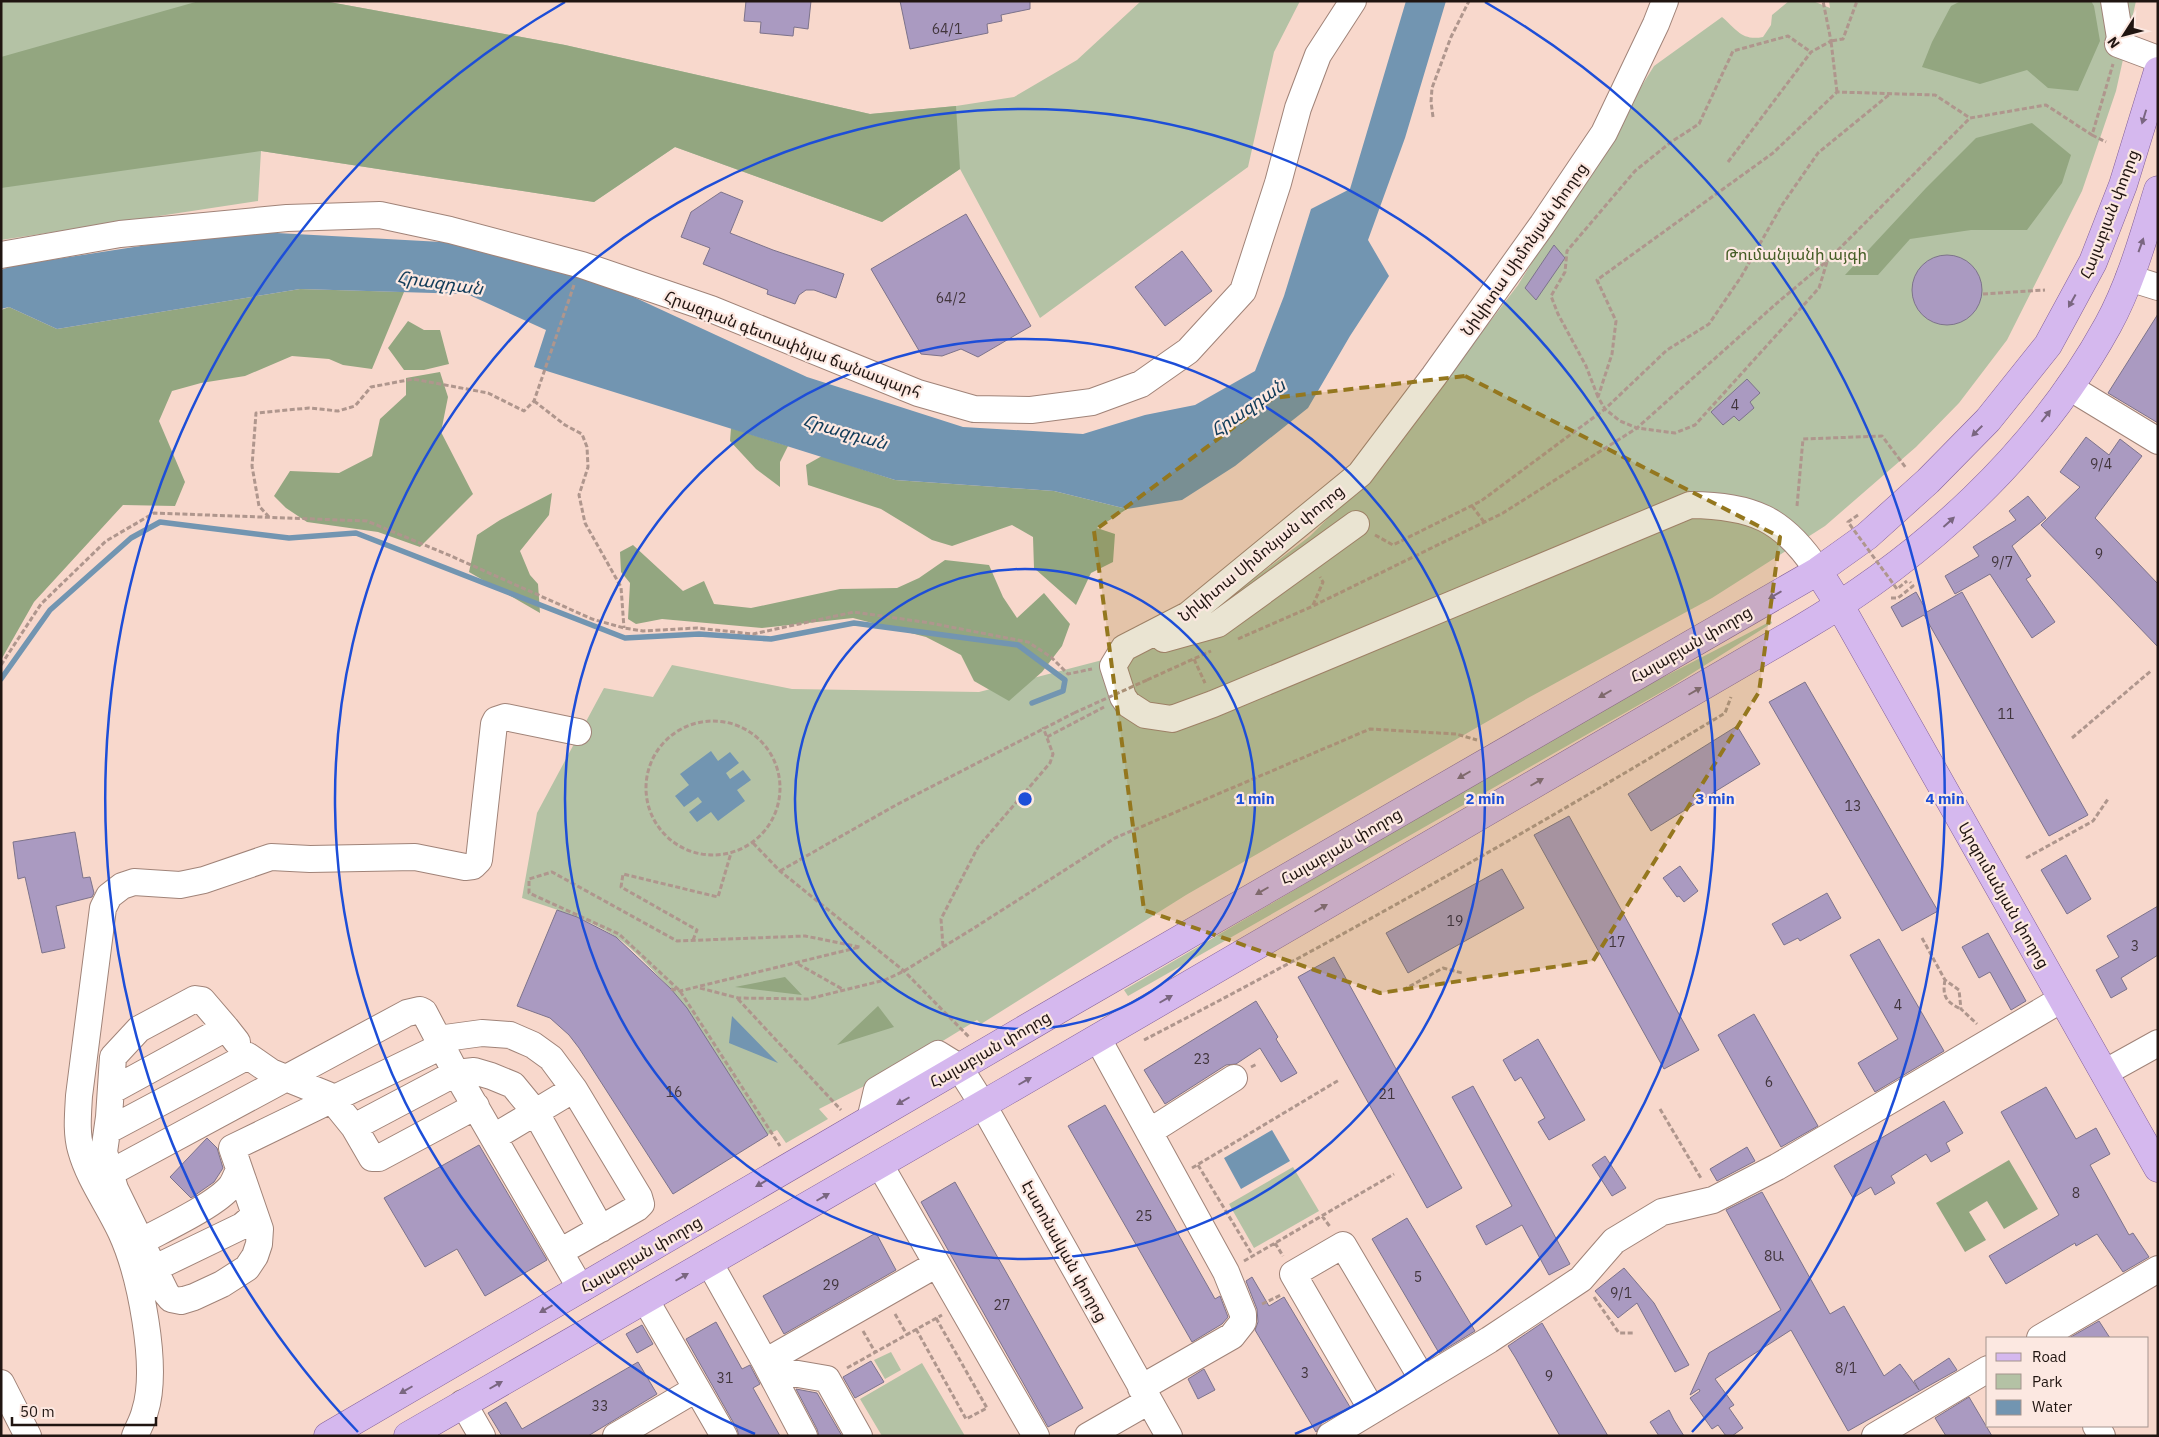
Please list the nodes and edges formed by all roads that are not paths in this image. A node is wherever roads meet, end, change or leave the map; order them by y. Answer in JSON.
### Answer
{"nodes":[{"id":1,"x":1353,"y":1,"type":"edge"},
{"id":2,"x":1665,"y":1,"type":"edge"},
{"id":3,"x":2114,"y":1,"type":"edge"},
{"id":4,"x":2158,"y":59,"type":"edge"},
{"id":5,"x":2158,"y":71,"type":"edge"},
{"id":6,"x":2158,"y":190,"type":"edge"},
{"id":7,"x":1,"y":255,"type":"edge"},
{"id":8,"x":2129,"y":278,"type":"junction"},
{"id":9,"x":2158,"y":287,"type":"edge"},
{"id":10,"x":2069,"y":387,"type":"junction"},
{"id":11,"x":2158,"y":441,"type":"edge"},
{"id":12,"x":1356,"y":524,"type":"road end"},
{"id":13,"x":1818,"y":571,"type":"junction"},
{"id":14,"x":1840,"y":606,"type":"junction"},
{"id":15,"x":1124,"y":648,"type":"junction"},
{"id":16,"x":578,"y":732,"type":"dead end"},
{"id":17,"x":2062,"y":999,"type":"junction"},
{"id":18,"x":226,"y":1028,"type":"junction"},
{"id":19,"x":1098,"y":1039,"type":"junction"},
{"id":20,"x":440,"y":1042,"type":"junction"},
{"id":21,"x":2158,"y":1043,"type":"edge"},
{"id":22,"x":248,"y":1056,"type":"junction"},
{"id":23,"x":959,"y":1067,"type":"junction"},
{"id":24,"x":456,"y":1073,"type":"junction"},
{"id":25,"x":2104,"y":1073,"type":"junction"},
{"id":26,"x":287,"y":1078,"type":"junction"},
{"id":27,"x":1234,"y":1078,"type":"dead end"},
{"id":28,"x":574,"y":1089,"type":"junction"},
{"id":29,"x":111,"y":1091,"type":"junction"},
{"id":30,"x":332,"y":1100,"type":"junction"},
{"id":31,"x":983,"y":1105,"type":"junction"},
{"id":32,"x":476,"y":1106,"type":"junction"},
{"id":33,"x":152,"y":1107,"type":"junction"},
{"id":34,"x":536,"y":1113,"type":"junction"},
{"id":35,"x":198,"y":1125,"type":"junction"},
{"id":36,"x":354,"y":1126,"type":"junction"},
{"id":37,"x":108,"y":1131,"type":"junction"},
{"id":38,"x":1149,"y":1132,"type":"junction"},
{"id":39,"x":494,"y":1137,"type":"junction"},
{"id":40,"x":235,"y":1160,"type":"junction"},
{"id":41,"x":880,"y":1165,"type":"junction"},
{"id":42,"x":2158,"y":1168,"type":"edge"},
{"id":43,"x":110,"y":1173,"type":"junction"},
{"id":44,"x":254,"y":1213,"type":"junction"},
{"id":45,"x":601,"y":1229,"type":"junction"},
{"id":46,"x":142,"y":1241,"type":"junction"},
{"id":47,"x":572,"y":1245,"type":"dead end"},
{"id":48,"x":709,"y":1262,"type":"junction"},
{"id":49,"x":937,"y":1264,"type":"junction"},
{"id":50,"x":155,"y":1268,"type":"junction"},
{"id":51,"x":2158,"y":1269,"type":"edge"},
{"id":52,"x":581,"y":1289,"type":"junction"},
{"id":53,"x":645,"y":1299,"type":"junction"},
{"id":54,"x":2044,"y":1337,"type":"edge"},
{"id":55,"x":767,"y":1365,"type":"junction"},
{"id":56,"x":1986,"y":1370,"type":"edge"},
{"id":57,"x":1423,"y":1380,"type":"junction"},
{"id":58,"x":1,"y":1383,"type":"edge"},
{"id":59,"x":696,"y":1389,"type":"junction"},
{"id":60,"x":1145,"y":1394,"type":"junction"},
{"id":61,"x":463,"y":1403,"type":"junction"},
{"id":62,"x":1372,"y":1410,"type":"junction"},
{"id":63,"x":1034,"y":1435,"type":"edge"},
{"id":64,"x":28,"y":1436,"type":"edge"},
{"id":65,"x":135,"y":1436,"type":"edge"},
{"id":66,"x":328,"y":1436,"type":"edge"},
{"id":67,"x":408,"y":1436,"type":"edge"},
{"id":68,"x":482,"y":1436,"type":"edge"},
{"id":69,"x":616,"y":1436,"type":"edge"},
{"id":70,"x":724,"y":1436,"type":"edge"},
{"id":71,"x":804,"y":1436,"type":"edge"},
{"id":72,"x":859,"y":1436,"type":"edge"},
{"id":73,"x":1088,"y":1436,"type":"edge"},
{"id":74,"x":1169,"y":1436,"type":"edge"},
{"id":75,"x":1330,"y":1436,"type":"edge"},
{"id":76,"x":1875,"y":1436,"type":"edge"}],
"edges":[{"from":1,"to":7,"type":"street","name":"Հրազդան գետափնյա ճանապարհ"},
{"from":2,"to":15,"type":"street","name":"Նիկիտա Սիմոնյան փողոց"},
{"from":3,"to":4,"type":"street"},
{"from":5,"to":13,"type":"main road","name":"Հալաբյան փողոց","one_way":true},
{"from":8,"to":6,"type":"main road","one_way":true},
{"from":8,"to":9,"type":"street"},
{"from":8,"to":10,"type":"main road"},
{"from":10,"to":11,"type":"street"},
{"from":14,"to":10,"type":"main road","one_way":true},
{"from":12,"to":15,"type":"street"},
{"from":13,"to":14,"type":"main road","name":"Արզումանյան փողոց"},
{"from":13,"to":15,"type":"street"},
{"from":13,"to":23,"type":"main road","name":"Հալաբյան փողոց","one_way":true},
{"from":14,"to":17,"type":"main road","name":"Արզումանյան փողոց"},
{"from":19,"to":14,"type":"main road","one_way":true},
{"from":16,"to":65,"type":"street"},
{"from":17,"to":25,"type":"main road","name":"Արզումանյան փողոց"},
{"from":17,"to":57,"type":"street"},
{"from":18,"to":22,"type":"street"},
{"from":18,"to":29,"type":"street"},
{"from":18,"to":29,"type":"street"},
{"from":31,"to":19,"type":"main road","one_way":true},
{"from":19,"to":38,"type":"street"},
{"from":20,"to":24,"type":"street"},
{"from":20,"to":26,"type":"street"},
{"from":20,"to":28,"type":"street"},
{"from":20,"to":30,"type":"street"},
{"from":21,"to":25,"type":"street"},
{"from":22,"to":26,"type":"street"},
{"from":22,"to":33,"type":"street"},
{"from":23,"to":31,"type":"street","name":"Էստոնական փողոց"},
{"from":23,"to":52,"type":"main road","name":"Հալաբյան փողոց","one_way":true},
{"from":24,"to":32,"type":"street"},
{"from":24,"to":34,"type":"street"},
{"from":24,"to":36,"type":"street"},
{"from":25,"to":42,"type":"main road","name":"Արզումանյան փողոց"},
{"from":26,"to":30,"type":"street"},
{"from":26,"to":35,"type":"street"},
{"from":27,"to":38,"type":"street"},
{"from":28,"to":34,"type":"street"},
{"from":28,"to":45,"type":"street"},
{"from":29,"to":37,"type":"street"},
{"from":30,"to":36,"type":"street"},
{"from":30,"to":40,"type":"street"},
{"from":31,"to":41,"type":"main road"},
{"from":31,"to":60,"type":"street","name":"Էստոնական փողոց"},
{"from":32,"to":36,"type":"street"},
{"from":32,"to":39,"type":"street"},
{"from":33,"to":35,"type":"street"},
{"from":33,"to":37,"type":"street"},
{"from":34,"to":39,"type":"street"},
{"from":34,"to":45,"type":"street"},
{"from":35,"to":40,"type":"street"},
{"from":35,"to":43,"type":"street"},
{"from":37,"to":43,"type":"street"},
{"from":38,"to":60,"type":"street"},
{"from":39,"to":52,"type":"street"},
{"from":40,"to":44,"type":"street"},
{"from":40,"to":46,"type":"street"},
{"from":48,"to":41,"type":"main road","one_way":true},
{"from":41,"to":49,"type":"street"},
{"from":43,"to":46,"type":"street"},
{"from":44,"to":50,"type":"street"},
{"from":44,"to":50,"type":"street"},
{"from":45,"to":47,"type":"street"},
{"from":46,"to":50,"type":"street"},
{"from":53,"to":48,"type":"main road","one_way":true},
{"from":48,"to":55,"type":"street"},
{"from":49,"to":55,"type":"street"},
{"from":49,"to":63,"type":"street"},
{"from":51,"to":54,"type":"street"},
{"from":52,"to":66,"type":"main road","name":"Հալաբյան փողոց","one_way":true},
{"from":53,"to":59,"type":"street"},
{"from":61,"to":53,"type":"main road","one_way":true},
{"from":55,"to":71,"type":"street"},
{"from":55,"to":72,"type":"street"},
{"from":56,"to":76,"type":"street"},
{"from":57,"to":62,"type":"street"},
{"from":57,"to":62,"type":"street"},
{"from":58,"to":64,"type":"street"},
{"from":59,"to":69,"type":"street"},
{"from":59,"to":70,"type":"street"},
{"from":60,"to":73,"type":"street"},
{"from":60,"to":74,"type":"street","name":"Էստոնական փողոց"},
{"from":61,"to":67,"type":"main road"},
{"from":61,"to":68,"type":"street"},
{"from":62,"to":75,"type":"street"}]}
